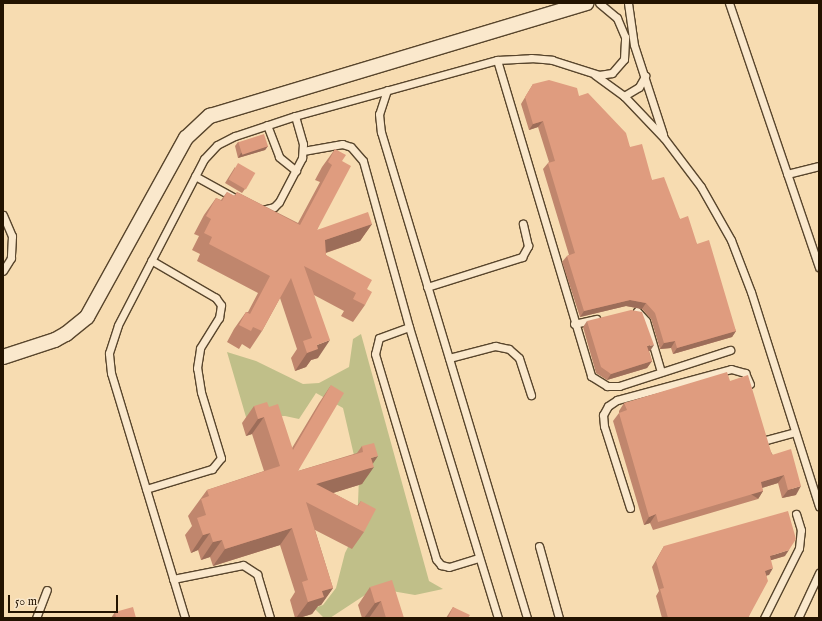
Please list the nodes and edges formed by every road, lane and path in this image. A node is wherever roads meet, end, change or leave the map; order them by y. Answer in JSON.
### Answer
{"nodes":[{"id":1,"x":586,"y":3,"type":"edge"},
{"id":2,"x":599,"y":3,"type":"edge"},
{"id":3,"x":628,"y":3,"type":"edge"},
{"id":4,"x":729,"y":3,"type":"edge"},
{"id":5,"x":632,"y":35,"type":"junction"},
{"id":6,"x":625,"y":37,"type":"junction"},
{"id":7,"x":497,"y":60,"type":"junction"},
{"id":8,"x":593,"y":73,"type":"junction"},
{"id":9,"x":645,"y":76,"type":"junction"},
{"id":10,"x":387,"y":90,"type":"junction"},
{"id":11,"x":624,"y":96,"type":"junction"},
{"id":12,"x":295,"y":116,"type":"junction"},
{"id":13,"x":267,"y":125,"type":"junction"},
{"id":14,"x":664,"y":138,"type":"junction"},
{"id":15,"x":303,"y":151,"type":"junction"},
{"id":16,"x":819,"y":166,"type":"edge"},
{"id":17,"x":296,"y":171,"type":"junction"},
{"id":18,"x":787,"y":174,"type":"junction"},
{"id":19,"x":195,"y":176,"type":"junction"},
{"id":20,"x":239,"y":201,"type":"edge"},
{"id":21,"x":252,"y":208,"type":"edge"},
{"id":22,"x":3,"y":215,"type":"edge"},
{"id":23,"x":523,"y":224,"type":"dead end"},
{"id":24,"x":151,"y":260,"type":"junction"},
{"id":25,"x":819,"y":267,"type":"edge"},
{"id":26,"x":3,"y":271,"type":"edge"},
{"id":27,"x":427,"y":287,"type":"junction"},
{"id":28,"x":627,"y":311,"type":"edge"},
{"id":29,"x":605,"y":317,"type":"edge"},
{"id":30,"x":574,"y":324,"type":"junction"},
{"id":31,"x":409,"y":327,"type":"junction"},
{"id":32,"x":730,"y":350,"type":"dead end"},
{"id":33,"x":3,"y":357,"type":"edge"},
{"id":34,"x":449,"y":358,"type":"junction"},
{"id":35,"x":661,"y":372,"type":"junction"},
{"id":36,"x":752,"y":390,"type":"edge"},
{"id":37,"x":531,"y":395,"type":"dead end"},
{"id":38,"x":796,"y":432,"type":"junction"},
{"id":39,"x":766,"y":440,"type":"edge"},
{"id":40,"x":146,"y":490,"type":"junction"},
{"id":41,"x":819,"y":507,"type":"edge"},
{"id":42,"x":630,"y":508,"type":"dead end"},
{"id":43,"x":796,"y":514,"type":"dead end"},
{"id":44,"x":540,"y":546,"type":"dead end"},
{"id":45,"x":479,"y":558,"type":"junction"},
{"id":46,"x":819,"y":573,"type":"edge"},
{"id":47,"x":173,"y":578,"type":"junction"},
{"id":48,"x":47,"y":590,"type":"dead end"},
{"id":49,"x":36,"y":618,"type":"edge"},
{"id":50,"x":185,"y":618,"type":"edge"},
{"id":51,"x":270,"y":618,"type":"edge"},
{"id":52,"x":498,"y":618,"type":"edge"},
{"id":53,"x":527,"y":618,"type":"edge"},
{"id":54,"x":560,"y":618,"type":"edge"},
{"id":55,"x":764,"y":618,"type":"edge"},
{"id":56,"x":798,"y":618,"type":"edge"}],
"edges":[{"from":1,"to":33,"type":"street"},
{"from":2,"to":6,"type":"lane"},
{"from":3,"to":5,"type":"lane"},
{"from":4,"to":18,"type":"lane"},
{"from":5,"to":6,"type":"lane"},
{"from":5,"to":9,"type":"lane"},
{"from":6,"to":8,"type":"lane"},
{"from":7,"to":8,"type":"lane"},
{"from":7,"to":10,"type":"lane"},
{"from":7,"to":30,"type":"lane"},
{"from":8,"to":11,"type":"lane"},
{"from":9,"to":11,"type":"lane"},
{"from":9,"to":14,"type":"lane"},
{"from":10,"to":12,"type":"lane"},
{"from":10,"to":27,"type":"lane"},
{"from":11,"to":14,"type":"lane"},
{"from":12,"to":13,"type":"lane"},
{"from":12,"to":15,"type":"lane"},
{"from":13,"to":17,"type":"lane"},
{"from":13,"to":19,"type":"lane"},
{"from":14,"to":38,"type":"lane"},
{"from":15,"to":17,"type":"lane"},
{"from":15,"to":31,"type":"lane"},
{"from":16,"to":18,"type":"lane"},
{"from":17,"to":21,"type":"lane"},
{"from":18,"to":25,"type":"lane"},
{"from":19,"to":20,"type":"lane"},
{"from":19,"to":24,"type":"lane"},
{"from":22,"to":26,"type":"lane"},
{"from":23,"to":27,"type":"lane"},
{"from":24,"to":40,"type":"lane"},
{"from":24,"to":40,"type":"lane"},
{"from":27,"to":34,"type":"lane"},
{"from":28,"to":35,"type":"lane"},
{"from":29,"to":30,"type":"lane"},
{"from":30,"to":35,"type":"lane"},
{"from":31,"to":45,"type":"lane"},
{"from":31,"to":45,"type":"lane"},
{"from":32,"to":35,"type":"lane"},
{"from":34,"to":37,"type":"lane"},
{"from":34,"to":53,"type":"lane"},
{"from":36,"to":42,"type":"lane"},
{"from":38,"to":39,"type":"lane"},
{"from":38,"to":41,"type":"lane"},
{"from":40,"to":47,"type":"lane"},
{"from":43,"to":55,"type":"lane"},
{"from":44,"to":54,"type":"lane"},
{"from":45,"to":52,"type":"lane"},
{"from":46,"to":56,"type":"lane"},
{"from":47,"to":50,"type":"lane"},
{"from":47,"to":51,"type":"lane"},
{"from":48,"to":49,"type":"lane"}]}
